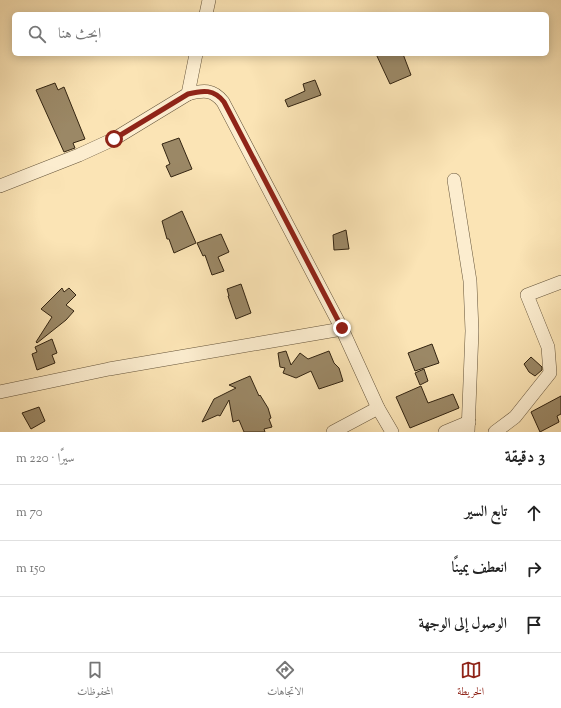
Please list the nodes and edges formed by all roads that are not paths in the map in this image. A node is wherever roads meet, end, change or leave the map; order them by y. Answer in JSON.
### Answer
{"nodes":[{"id":1,"x":209,"y":0,"type":"edge"},
{"id":2,"x":206,"y":12,"type":"edge"},
{"id":3,"x":196,"y":56,"type":"edge"},
{"id":4,"x":188,"y":94,"type":"junction"},
{"id":5,"x":454,"y":180,"type":"dead end"},
{"id":6,"x":0,"y":186,"type":"edge"},
{"id":7,"x":561,"y":282,"type":"edge"},
{"id":8,"x":342,"y":328,"type":"junction"},
{"id":9,"x":0,"y":392,"type":"edge"},
{"id":10,"x":378,"y":408,"type":"junction"},
{"id":11,"x":468,"y":427,"type":"edge"},
{"id":12,"x":333,"y":432,"type":"edge"},
{"id":13,"x":392,"y":432,"type":"edge"},
{"id":14,"x":445,"y":432,"type":"edge"},
{"id":15,"x":495,"y":432,"type":"edge"}],
"edges":[{"from":1,"to":2,"type":"street"},
{"from":3,"to":4,"type":"street"},
{"from":4,"to":6,"type":"street"},
{"from":4,"to":8,"type":"street"},
{"from":5,"to":11,"type":"street"},
{"from":7,"to":15,"type":"street"},
{"from":8,"to":9,"type":"street"},
{"from":8,"to":10,"type":"street"},
{"from":10,"to":12,"type":"street"},
{"from":10,"to":13,"type":"street"},
{"from":11,"to":14,"type":"street"}]}
